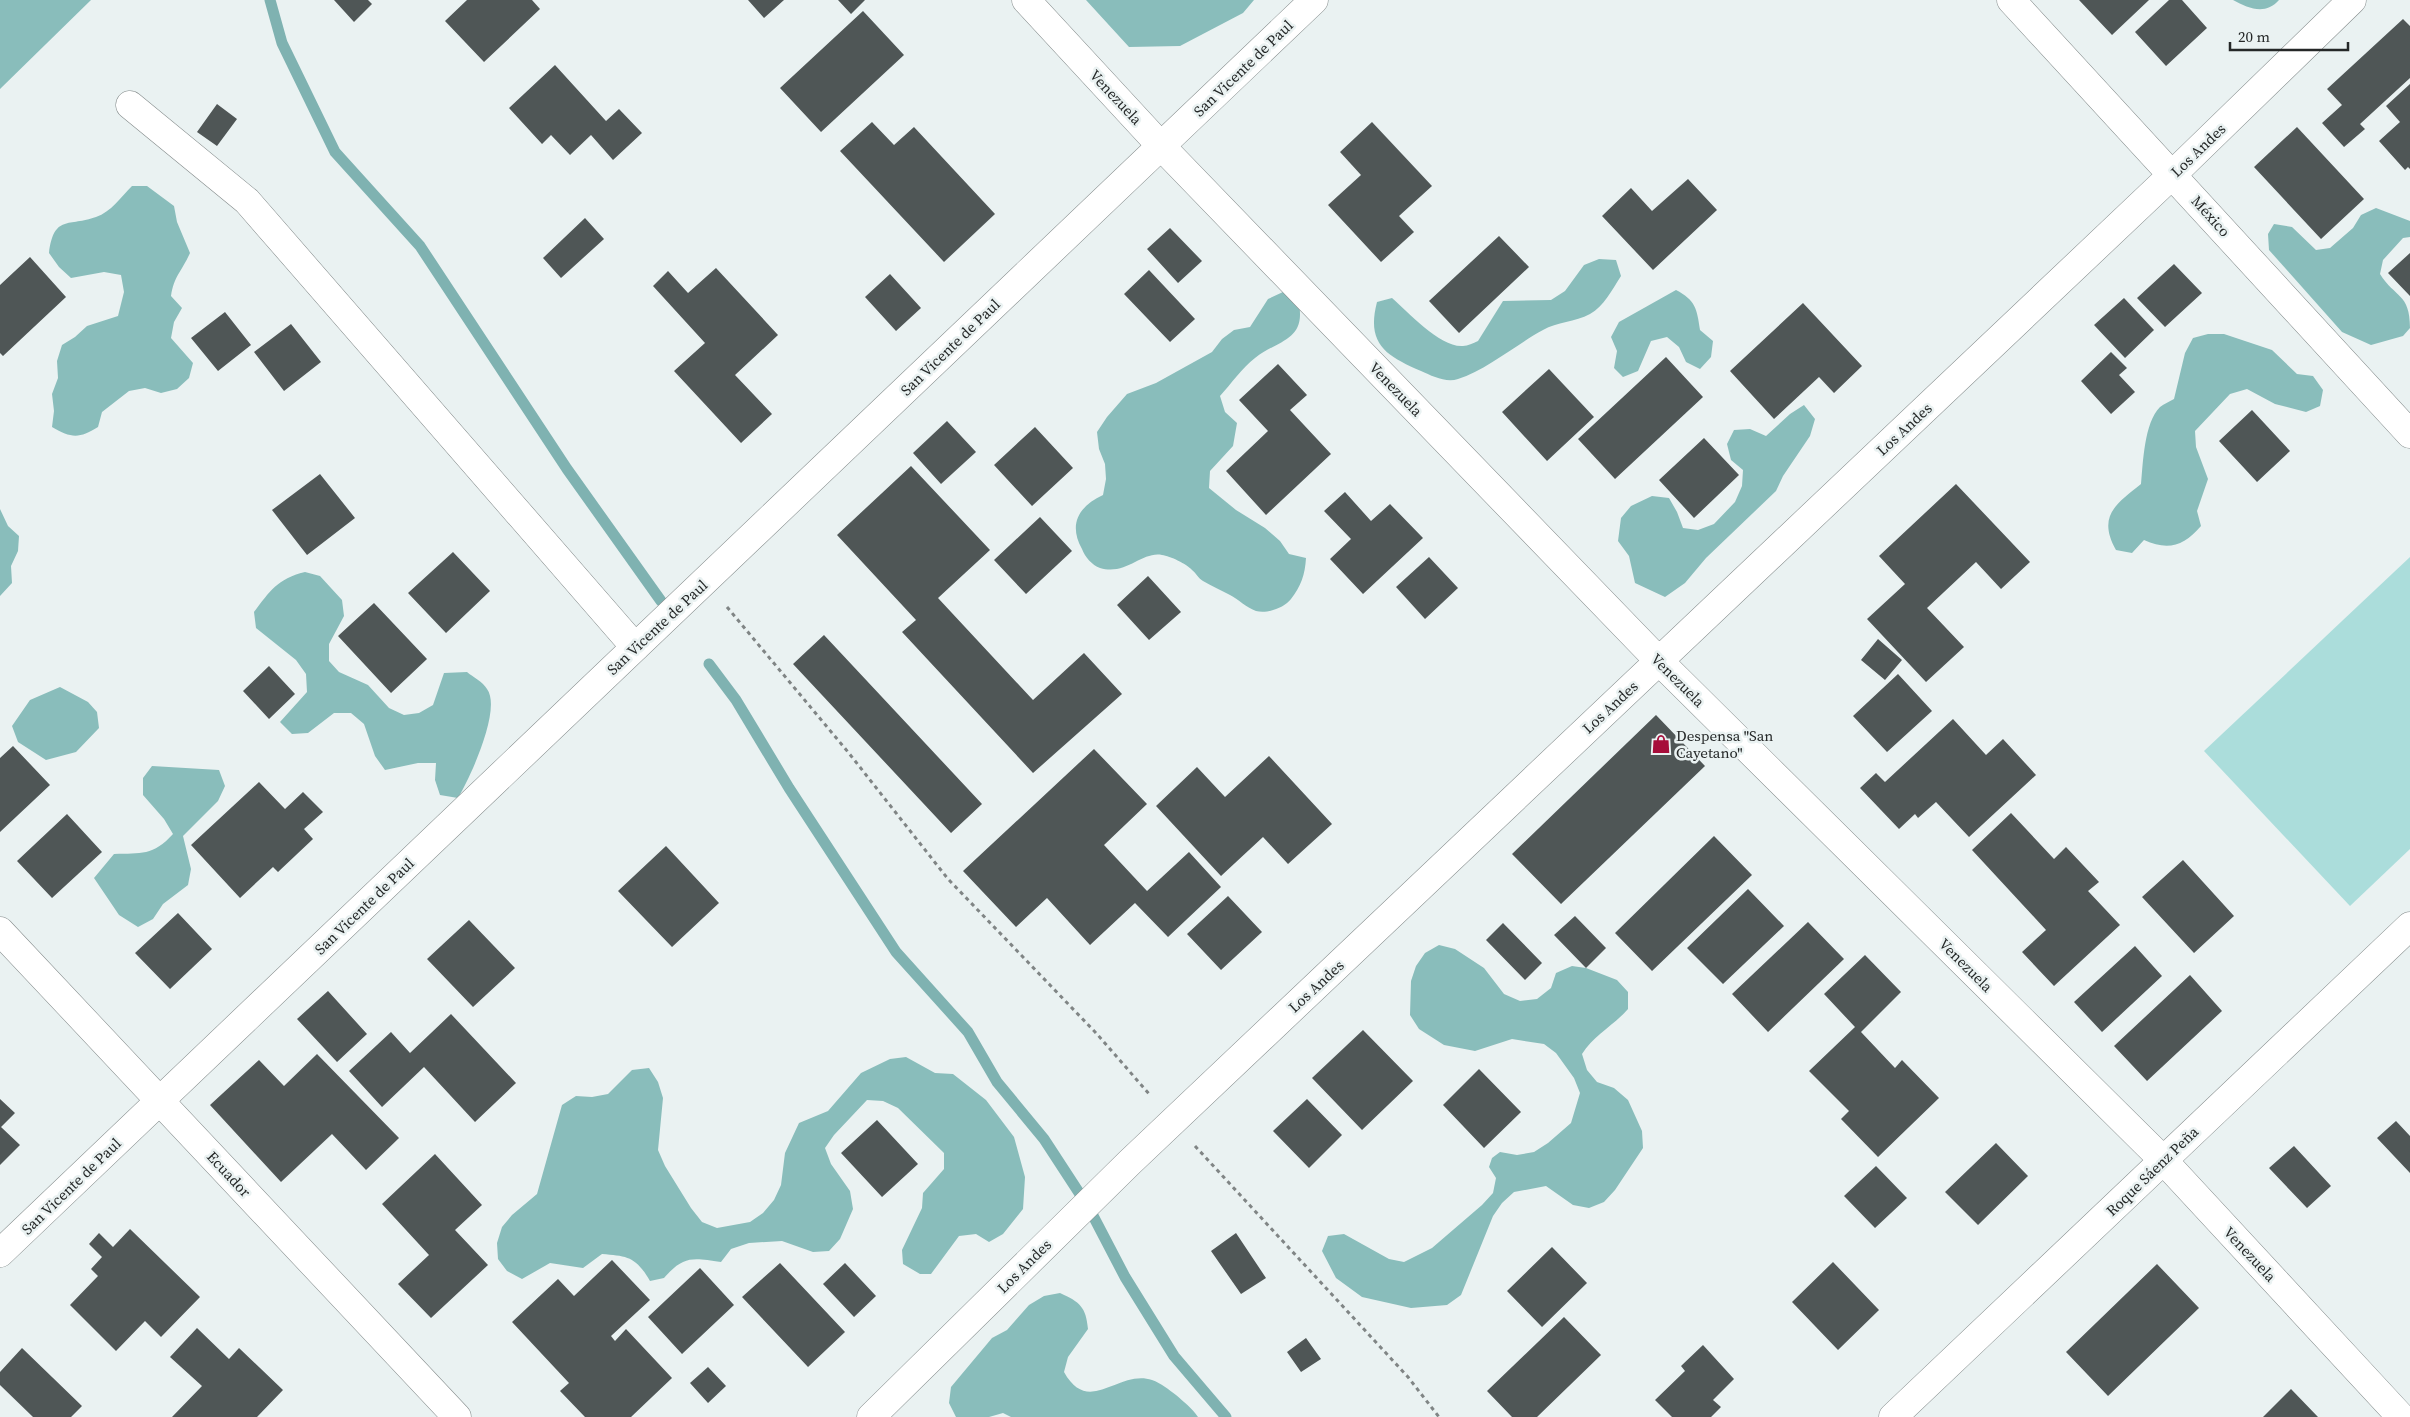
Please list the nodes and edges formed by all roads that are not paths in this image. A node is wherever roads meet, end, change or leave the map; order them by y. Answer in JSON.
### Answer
{"nodes":[{"id":1,"x":1026,"y":0,"type":"edge"},
{"id":2,"x":1314,"y":0,"type":"edge"},
{"id":3,"x":2011,"y":0,"type":"edge"},
{"id":4,"x":2352,"y":0,"type":"edge"},
{"id":5,"x":130,"y":105,"type":"dead end"},
{"id":6,"x":1161,"y":146,"type":"junction"},
{"id":7,"x":2173,"y":174,"type":"junction"},
{"id":8,"x":2410,"y":434,"type":"edge"},
{"id":9,"x":635,"y":647,"type":"junction"},
{"id":10,"x":1659,"y":661,"type":"junction"},
{"id":11,"x":2410,"y":926,"type":"edge"},
{"id":12,"x":0,"y":931,"type":"edge"},
{"id":13,"x":160,"y":1101,"type":"junction"},
{"id":14,"x":2164,"y":1160,"type":"junction"},
{"id":15,"x":0,"y":1253,"type":"edge"},
{"id":16,"x":457,"y":1417,"type":"edge"},
{"id":17,"x":871,"y":1417,"type":"edge"},
{"id":18,"x":1894,"y":1417,"type":"edge"},
{"id":19,"x":2401,"y":1417,"type":"edge"}],
"edges":[{"from":1,"to":6,"type":"street","name":"Venezuela"},
{"from":2,"to":6,"type":"street","name":"San Vicente de Paul"},
{"from":3,"to":7,"type":"street","name":"México"},
{"from":4,"to":7,"type":"street","name":"Los Andes"},
{"from":5,"to":9,"type":"street"},
{"from":6,"to":9,"type":"street","name":"San Vicente de Paul"},
{"from":6,"to":10,"type":"street","name":"Venezuela"},
{"from":7,"to":8,"type":"street","name":"México"},
{"from":7,"to":10,"type":"street","name":"Los Andes"},
{"from":9,"to":13,"type":"street","name":"San Vicente de Paul"},
{"from":10,"to":14,"type":"street","name":"Venezuela"},
{"from":10,"to":17,"type":"street","name":"Los Andes"},
{"from":11,"to":14,"type":"street","name":"Roque Sáenz Peña"},
{"from":12,"to":13,"type":"street","name":"Ecuador"},
{"from":13,"to":15,"type":"street","name":"San Vicente de Paul"},
{"from":13,"to":16,"type":"street","name":"Ecuador"},
{"from":14,"to":18,"type":"street","name":"Roque Sáenz Peña"},
{"from":14,"to":19,"type":"street","name":"Venezuela"}]}
